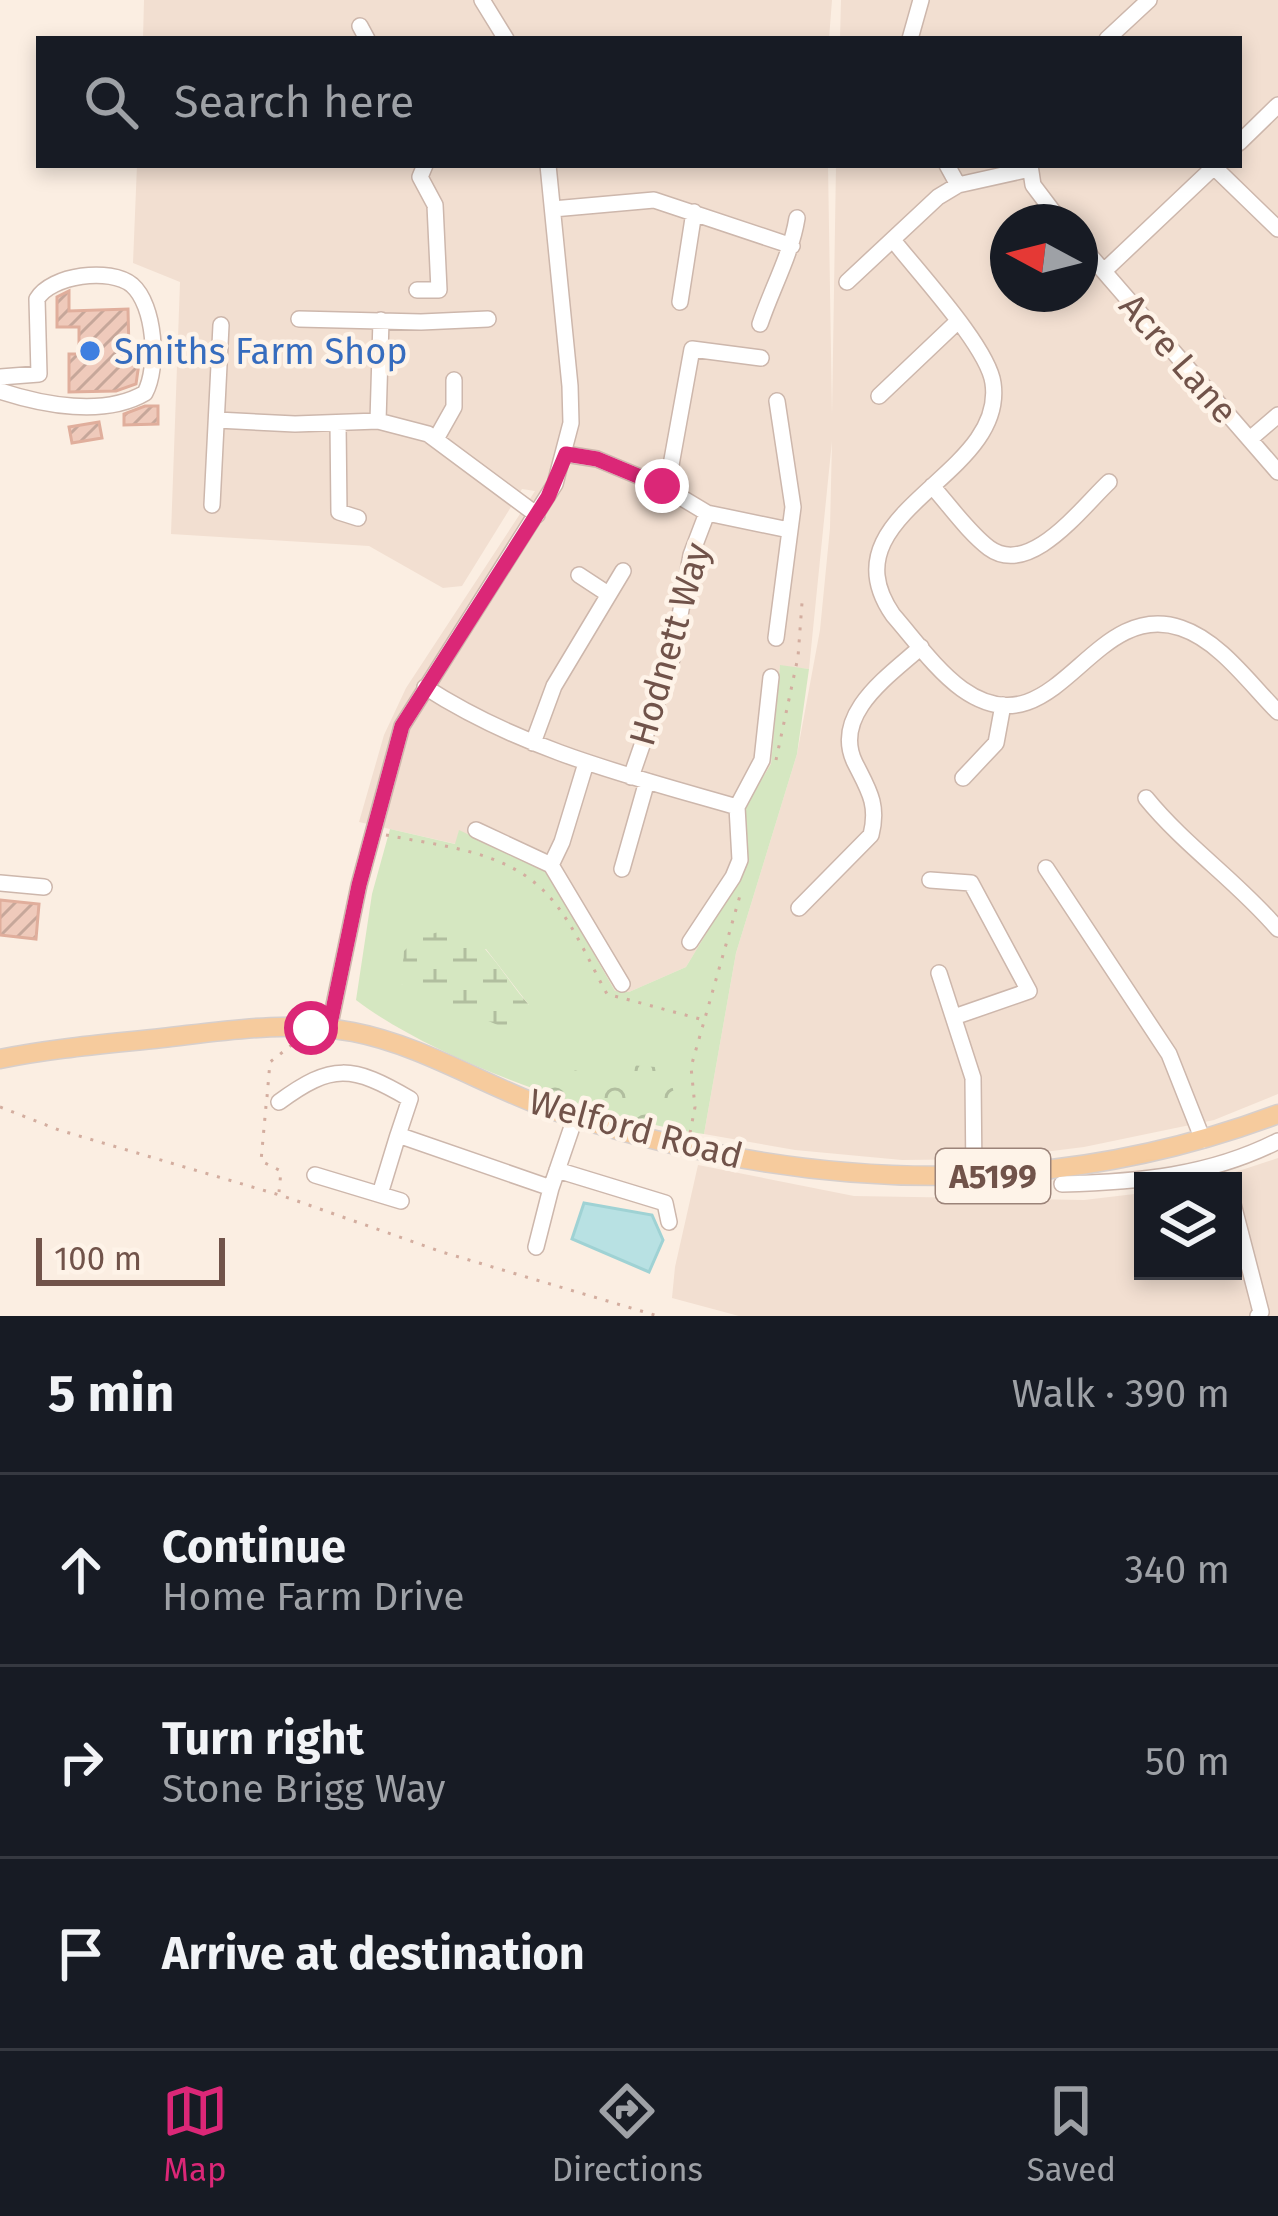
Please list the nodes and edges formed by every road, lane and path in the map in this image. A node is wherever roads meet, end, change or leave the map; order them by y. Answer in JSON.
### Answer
{"nodes":[{"id":1,"x":482,"y":0,"type":"edge"},
{"id":2,"x":921,"y":0,"type":"edge"},
{"id":3,"x":1149,"y":0,"type":"edge"},
{"id":4,"x":504,"y":36,"type":"edge"},
{"id":5,"x":911,"y":36,"type":"edge"},
{"id":6,"x":1110,"y":36,"type":"edge"},
{"id":7,"x":1278,"y":105,"type":"edge"},
{"id":8,"x":1242,"y":140,"type":"edge"},
{"id":9,"x":424,"y":168,"type":"edge"},
{"id":10,"x":548,"y":168,"type":"edge"},
{"id":11,"x":949,"y":168,"type":"edge"},
{"id":12,"x":1026,"y":168,"type":"edge"},
{"id":13,"x":1030,"y":168,"type":"edge"},
{"id":14,"x":1213,"y":168,"type":"edge"},
{"id":15,"x":1217,"y":168,"type":"edge"},
{"id":16,"x":958,"y":185,"type":"junction"},
{"id":17,"x":1048,"y":204,"type":"edge"},
{"id":18,"x":553,"y":208,"type":"junction"},
{"id":19,"x":694,"y":212,"type":"junction"},
{"id":20,"x":797,"y":218,"type":"dead end"},
{"id":21,"x":1278,"y":229,"type":"edge"},
{"id":22,"x":893,"y":239,"type":"junction"},
{"id":23,"x":792,"y":246,"type":"junction"},
{"id":24,"x":1098,"y":264,"type":"edge"},
{"id":25,"x":1104,"y":271,"type":"junction"},
{"id":26,"x":847,"y":282,"type":"dead end"},
{"id":27,"x":417,"y":290,"type":"dead end"},
{"id":28,"x":680,"y":302,"type":"dead end"},
{"id":29,"x":299,"y":319,"type":"dead end"},
{"id":30,"x":488,"y":319,"type":"dead end"},
{"id":31,"x":381,"y":320,"type":"junction"},
{"id":32,"x":957,"y":322,"type":"junction"},
{"id":33,"x":760,"y":324,"type":"dead end"},
{"id":34,"x":221,"y":326,"type":"dead end"},
{"id":35,"x":761,"y":358,"type":"dead end"},
{"id":36,"x":0,"y":377,"type":"edge"},
{"id":37,"x":454,"y":380,"type":"dead end"},
{"id":38,"x":0,"y":391,"type":"edge"},
{"id":39,"x":879,"y":396,"type":"dead end"},
{"id":40,"x":776,"y":401,"type":"dead end"},
{"id":41,"x":1278,"y":415,"type":"edge"},
{"id":42,"x":217,"y":420,"type":"junction"},
{"id":43,"x":378,"y":421,"type":"junction"},
{"id":44,"x":338,"y":423,"type":"junction"},
{"id":45,"x":436,"y":439,"type":"junction"},
{"id":46,"x":1250,"y":440,"type":"junction"},
{"id":47,"x":566,"y":454,"type":"junction"},
{"id":48,"x":1278,"y":472,"type":"edge"},
{"id":49,"x":1109,"y":482,"type":"dead end"},
{"id":50,"x":662,"y":486,"type":"junction"},
{"id":51,"x":932,"y":486,"type":"junction"},
{"id":52,"x":212,"y":505,"type":"dead end"},
{"id":53,"x":707,"y":512,"type":"junction"},
{"id":54,"x":537,"y":515,"type":"junction"},
{"id":55,"x":358,"y":518,"type":"dead end"},
{"id":56,"x":788,"y":530,"type":"junction"},
{"id":57,"x":623,"y":571,"type":"dead end"},
{"id":58,"x":579,"y":575,"type":"dead end"},
{"id":59,"x":608,"y":594,"type":"junction"},
{"id":60,"x":776,"y":638,"type":"dead end"},
{"id":61,"x":921,"y":647,"type":"junction"},
{"id":62,"x":771,"y":677,"type":"dead end"},
{"id":63,"x":425,"y":687,"type":"junction"},
{"id":64,"x":1003,"y":705,"type":"junction"},
{"id":65,"x":1278,"y":712,"type":"edge"},
{"id":66,"x":533,"y":743,"type":"junction"},
{"id":67,"x":586,"y":763,"type":"junction"},
{"id":68,"x":963,"y":778,"type":"dead end"},
{"id":69,"x":639,"y":779,"type":"junction"},
{"id":70,"x":1146,"y":798,"type":"dead end"},
{"id":71,"x":736,"y":808,"type":"junction"},
{"id":72,"x":476,"y":830,"type":"dead end"},
{"id":73,"x":373,"y":832,"type":"junction"},
{"id":74,"x":550,"y":865,"type":"junction"},
{"id":75,"x":1046,"y":868,"type":"dead end"},
{"id":76,"x":622,"y":869,"type":"dead end"},
{"id":77,"x":930,"y":880,"type":"dead end"},
{"id":78,"x":0,"y":883,"type":"edge"},
{"id":79,"x":44,"y":887,"type":"dead end"},
{"id":80,"x":799,"y":908,"type":"dead end"},
{"id":81,"x":1278,"y":928,"type":"edge"},
{"id":82,"x":690,"y":942,"type":"dead end"},
{"id":83,"x":939,"y":973,"type":"dead end"},
{"id":84,"x":622,"y":984,"type":"dead end"},
{"id":85,"x":953,"y":1017,"type":"junction"},
{"id":86,"x":706,"y":1020,"type":"dead end"},
{"id":87,"x":329,"y":1029,"type":"junction"},
{"id":88,"x":293,"y":1044,"type":"dead end"},
{"id":89,"x":0,"y":1059,"type":"edge"},
{"id":90,"x":279,"y":1102,"type":"dead end"},
{"id":91,"x":0,"y":1107,"type":"edge"},
{"id":92,"x":1278,"y":1114,"type":"edge"},
{"id":93,"x":574,"y":1118,"type":"junction"},
{"id":94,"x":398,"y":1135,"type":"junction"},
{"id":95,"x":1203,"y":1140,"type":"junction"},
{"id":96,"x":1278,"y":1141,"type":"edge"},
{"id":97,"x":1144,"y":1156,"type":"junction"},
{"id":98,"x":557,"y":1171,"type":"junction"},
{"id":99,"x":1149,"y":1172,"type":"edge"},
{"id":100,"x":1228,"y":1172,"type":"edge"},
{"id":101,"x":315,"y":1175,"type":"dead end"},
{"id":102,"x":974,"y":1178,"type":"junction"},
{"id":103,"x":1134,"y":1181,"type":"edge"},
{"id":104,"x":1062,"y":1184,"type":"dead end"},
{"id":105,"x":551,"y":1188,"type":"junction"},
{"id":106,"x":380,"y":1194,"type":"junction"},
{"id":107,"x":279,"y":1195,"type":"junction"},
{"id":108,"x":401,"y":1201,"type":"dead end"},
{"id":109,"x":669,"y":1222,"type":"dead end"},
{"id":110,"x":1242,"y":1239,"type":"edge"},
{"id":111,"x":536,"y":1247,"type":"dead end"},
{"id":112,"x":658,"y":1316,"type":"edge"},
{"id":113,"x":1258,"y":1316,"type":"edge"}],
"edges":[{"from":1,"to":4,"type":"street"},
{"from":2,"to":5,"type":"street"},
{"from":3,"to":6,"type":"street"},
{"from":7,"to":8,"type":"street"},
{"from":9,"to":27,"type":"street"},
{"from":10,"to":18,"type":"street"},
{"from":11,"to":16,"type":"street"},
{"from":12,"to":16,"type":"street"},
{"from":13,"to":17,"type":"street"},
{"from":14,"to":25,"type":"street"},
{"from":15,"to":21,"type":"street"},
{"from":16,"to":22,"type":"street"},
{"from":18,"to":19,"type":"street"},
{"from":18,"to":47,"type":"street"},
{"from":19,"to":23,"type":"street"},
{"from":19,"to":28,"type":"street"},
{"from":20,"to":23,"type":"street"},
{"from":22,"to":26,"type":"street"},
{"from":22,"to":32,"type":"street"},
{"from":23,"to":33,"type":"street"},
{"from":24,"to":25,"type":"street","name":"Acre Lane"},
{"from":25,"to":46,"type":"street","name":"Acre Lane"},
{"from":29,"to":31,"type":"street"},
{"from":30,"to":31,"type":"street"},
{"from":31,"to":43,"type":"street"},
{"from":32,"to":39,"type":"street"},
{"from":32,"to":51,"type":"street"},
{"from":34,"to":42,"type":"street"},
{"from":35,"to":50,"type":"street"},
{"from":36,"to":38,"type":"street"},
{"from":37,"to":45,"type":"street"},
{"from":40,"to":56,"type":"street"},
{"from":41,"to":46,"type":"street"},
{"from":42,"to":44,"type":"street"},
{"from":42,"to":52,"type":"street"},
{"from":43,"to":44,"type":"street"},
{"from":43,"to":45,"type":"street"},
{"from":44,"to":55,"type":"street"},
{"from":45,"to":54,"type":"street"},
{"from":46,"to":48,"type":"street","name":"Acre Lane"},
{"from":47,"to":50,"type":"street"},
{"from":47,"to":54,"type":"street"},
{"from":49,"to":51,"type":"street"},
{"from":50,"to":53,"type":"street"},
{"from":51,"to":61,"type":"street"},
{"from":53,"to":56,"type":"street"},
{"from":53,"to":69,"type":"street","name":"Hodnett Way"},
{"from":54,"to":63,"type":"street"},
{"from":56,"to":60,"type":"street"},
{"from":57,"to":59,"type":"street"},
{"from":58,"to":59,"type":"street"},
{"from":59,"to":66,"type":"street"},
{"from":61,"to":64,"type":"street"},
{"from":61,"to":80,"type":"street"},
{"from":62,"to":71,"type":"street"},
{"from":63,"to":66,"type":"street"},
{"from":63,"to":73,"type":"street"},
{"from":64,"to":65,"type":"street"},
{"from":64,"to":68,"type":"street"},
{"from":66,"to":67,"type":"street"},
{"from":67,"to":69,"type":"street"},
{"from":67,"to":74,"type":"street"},
{"from":69,"to":71,"type":"street"},
{"from":69,"to":76,"type":"street","name":"Hodnett Way"},
{"from":70,"to":81,"type":"street"},
{"from":71,"to":82,"type":"street"},
{"from":72,"to":74,"type":"street"},
{"from":73,"to":86,"type":"path"},
{"from":73,"to":87,"type":"street"},
{"from":74,"to":84,"type":"street"},
{"from":75,"to":95,"type":"street"},
{"from":77,"to":85,"type":"street"},
{"from":78,"to":79,"type":"street"},
{"from":83,"to":85,"type":"street"},
{"from":85,"to":102,"type":"street"},
{"from":87,"to":89,"type":"main road","name":"Welford Road","number":"A5199"},
{"from":87,"to":93,"type":"main road","name":"Welford Road","number":"A5199"},
{"from":88,"to":107,"type":"path"},
{"from":90,"to":94,"type":"street"},
{"from":91,"to":107,"type":"path"},
{"from":92,"to":95,"type":"main road","name":"Welford Road","number":"A5199"},
{"from":93,"to":98,"type":"street"},
{"from":93,"to":102,"type":"main road","name":"Welford Road","number":"A5199"},
{"from":94,"to":105,"type":"street"},
{"from":94,"to":106,"type":"street"},
{"from":95,"to":97,"type":"main road","name":"Welford Road","number":"A5199"},
{"from":96,"to":100,"type":"street"},
{"from":97,"to":99,"type":"street"},
{"from":97,"to":102,"type":"main road","name":"Welford Road","number":"A5199"},
{"from":98,"to":105,"type":"street"},
{"from":98,"to":109,"type":"street"},
{"from":101,"to":106,"type":"street"},
{"from":103,"to":104,"type":"street"},
{"from":105,"to":111,"type":"street"},
{"from":106,"to":108,"type":"street"},
{"from":107,"to":112,"type":"path"},
{"from":110,"to":113,"type":"street"}]}
